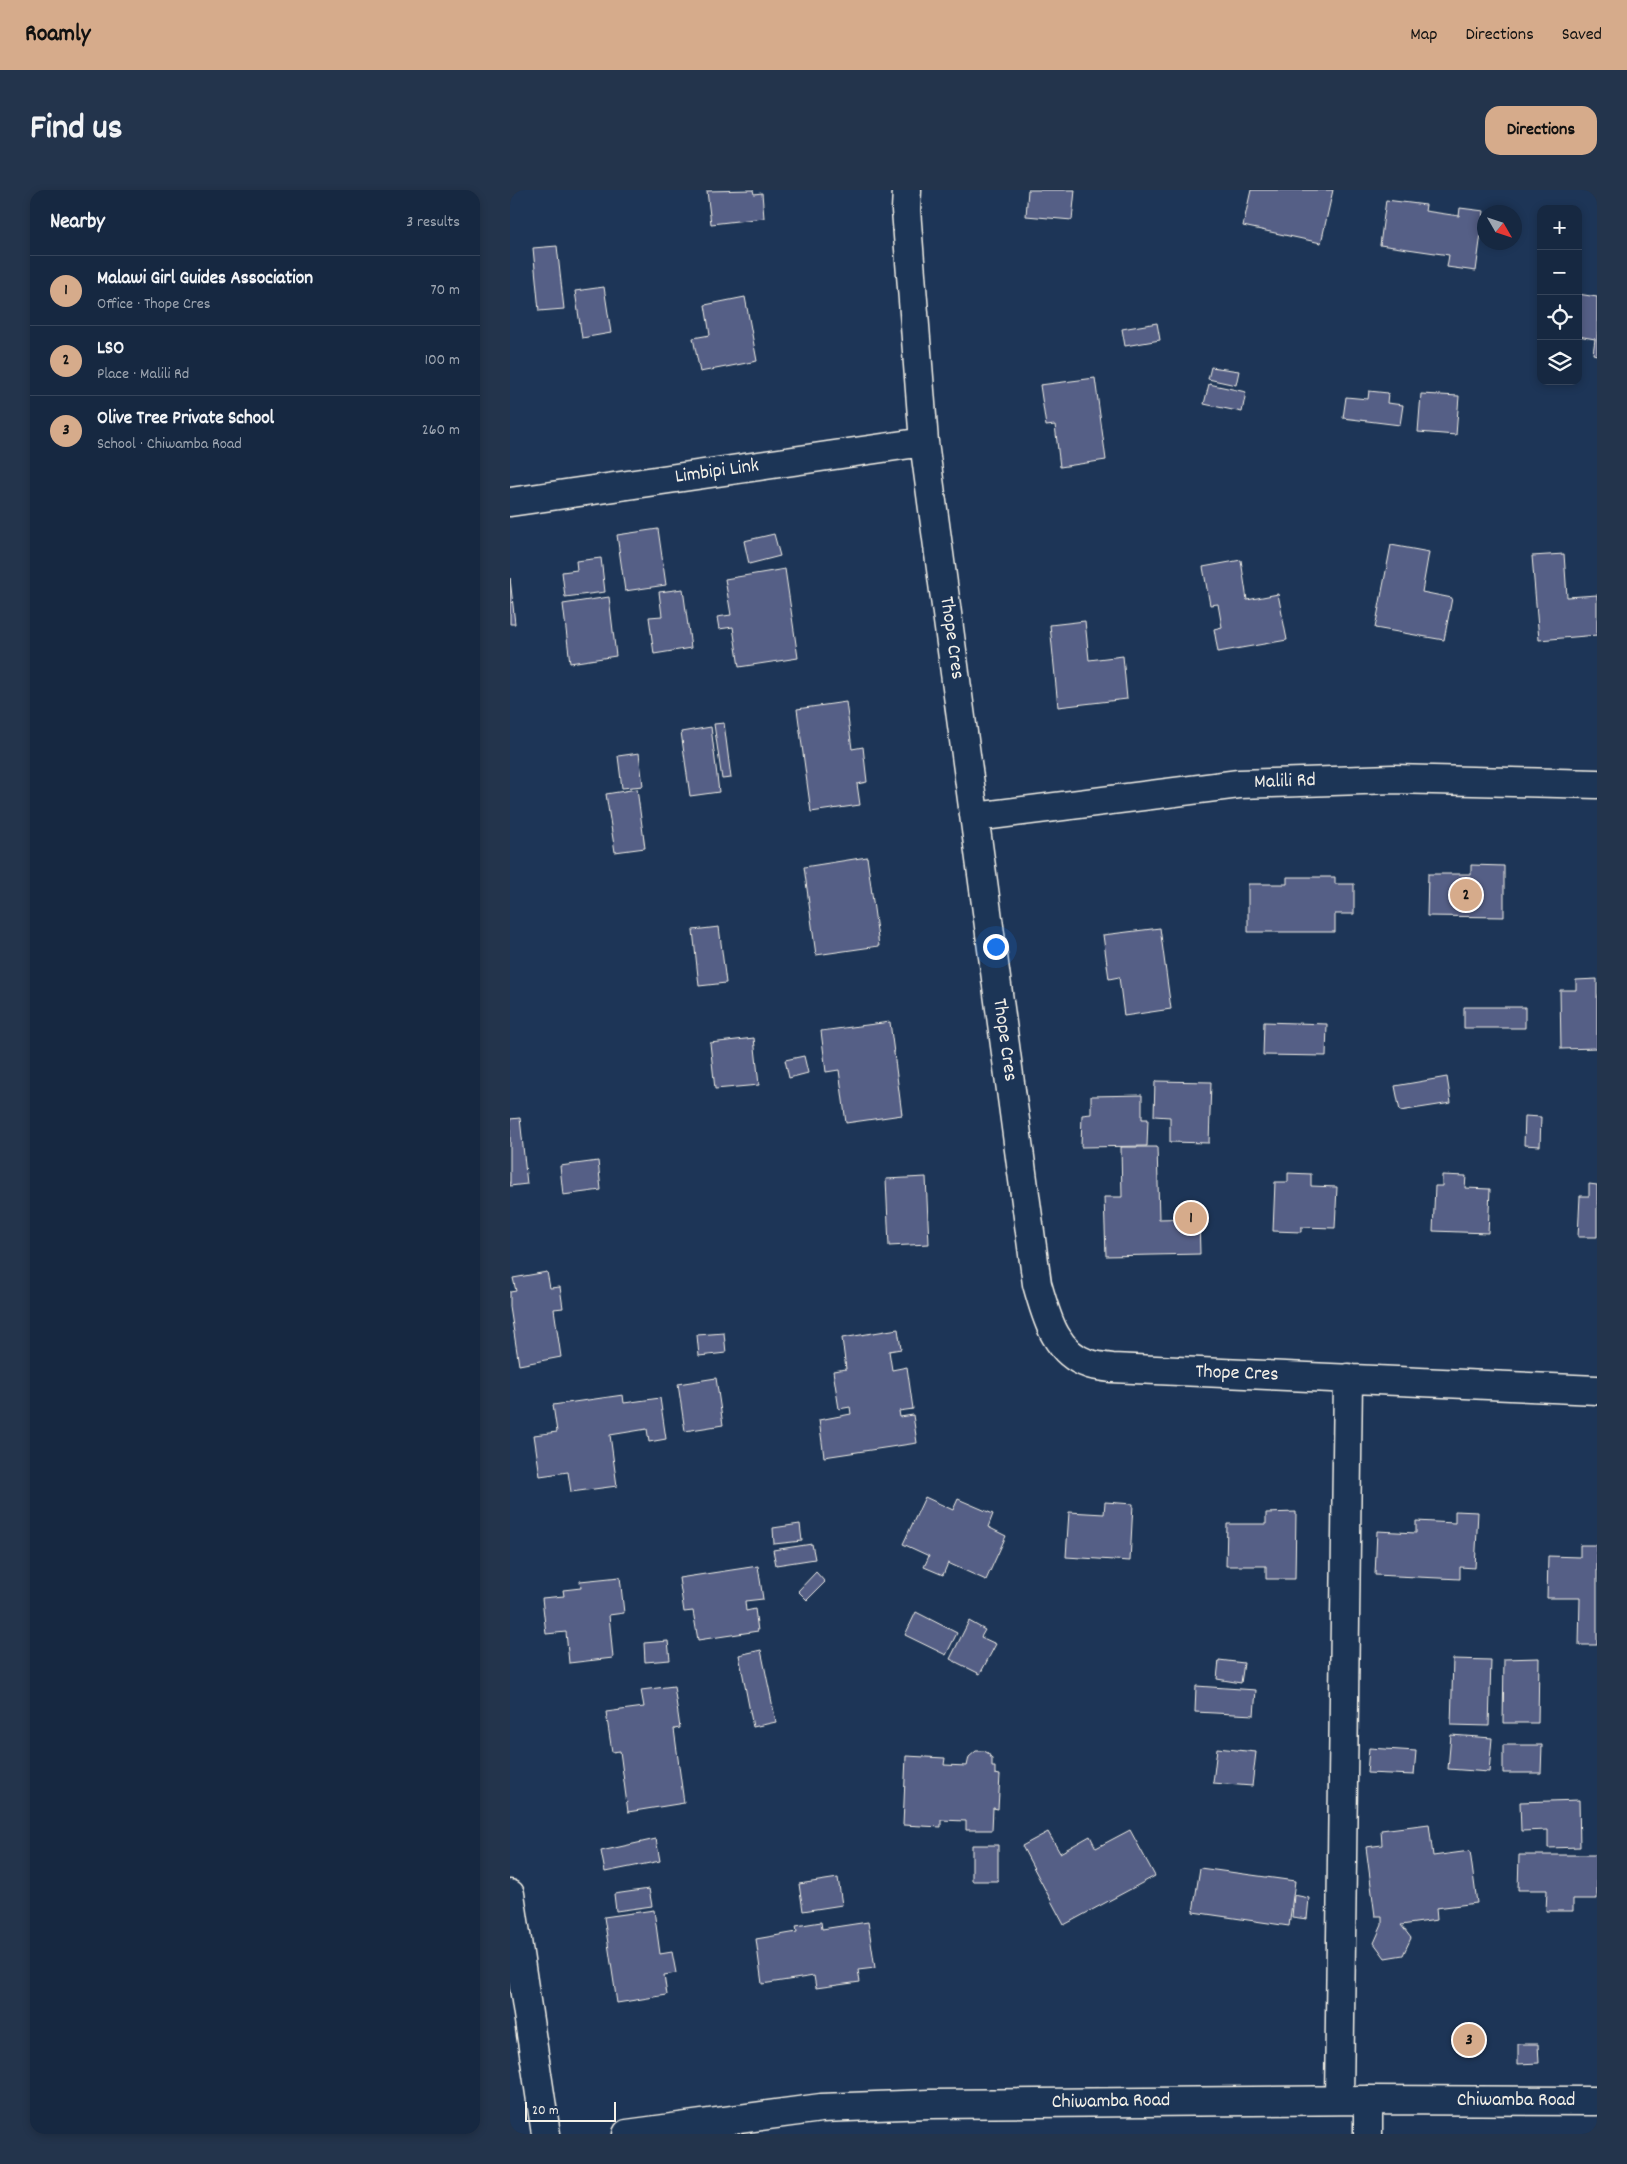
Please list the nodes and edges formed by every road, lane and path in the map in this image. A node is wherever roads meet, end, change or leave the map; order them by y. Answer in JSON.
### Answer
{"nodes":[{"id":1,"x":907,"y":190,"type":"edge"},
{"id":2,"x":924,"y":442,"type":"junction"},
{"id":3,"x":510,"y":502,"type":"edge"},
{"id":4,"x":1597,"y":784,"type":"edge"},
{"id":5,"x":975,"y":817,"type":"junction"},
{"id":6,"x":1348,"y":1378,"type":"junction"},
{"id":7,"x":1597,"y":1390,"type":"edge"},
{"id":8,"x":510,"y":1894,"type":"edge"},
{"id":9,"x":1340,"y":2100,"type":"junction"},
{"id":10,"x":1368,"y":2100,"type":"junction"},
{"id":11,"x":1597,"y":2101,"type":"edge"},
{"id":12,"x":546,"y":2134,"type":"edge"},
{"id":13,"x":627,"y":2134,"type":"edge"},
{"id":14,"x":1368,"y":2134,"type":"edge"}],
"edges":[{"from":1,"to":2,"type":"street","name":"Thope Cres"},
{"from":2,"to":3,"type":"street","name":"Limbipi Link"},
{"from":2,"to":5,"type":"street","name":"Thope Cres"},
{"from":4,"to":5,"type":"street","name":"Malili Rd"},
{"from":5,"to":6,"type":"street","name":"Thope Cres"},
{"from":6,"to":7,"type":"street","name":"Thope Cres"},
{"from":6,"to":9,"type":"street"},
{"from":8,"to":12,"type":"street"},
{"from":9,"to":10,"type":"street","name":"Chiwamba Road"},
{"from":9,"to":13,"type":"street","name":"Chiwamba Road"},
{"from":10,"to":11,"type":"street","name":"Chiwamba Road"},
{"from":10,"to":14,"type":"street"}]}
